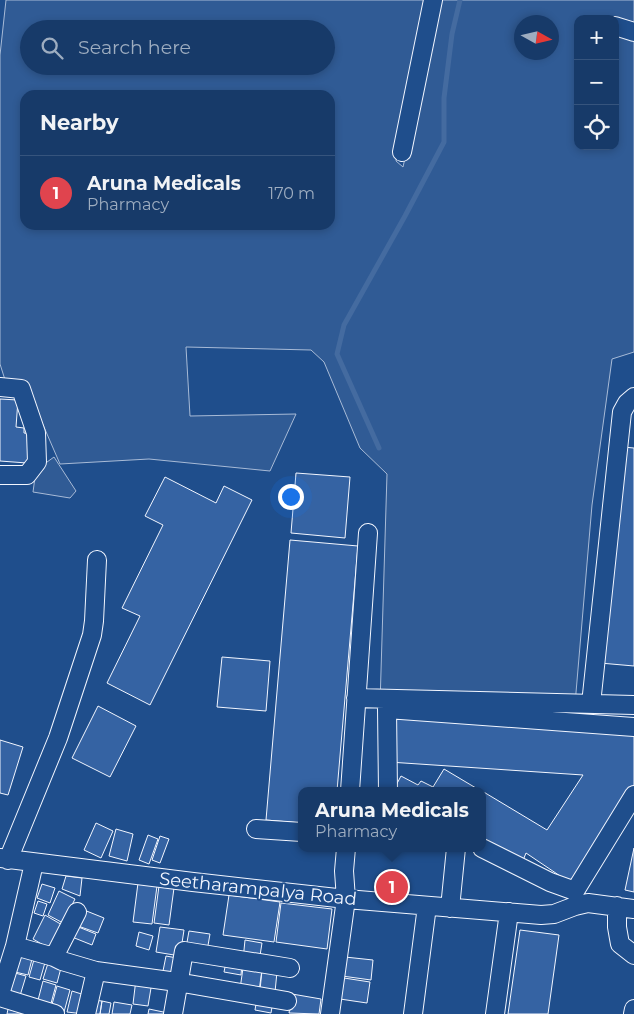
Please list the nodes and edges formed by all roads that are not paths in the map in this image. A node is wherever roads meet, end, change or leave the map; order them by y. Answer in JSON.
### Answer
{"nodes":[{"id":1,"x":434,"y":0,"type":"edge"},
{"id":2,"x":619,"y":27,"type":"edge"},
{"id":3,"x":634,"y":32,"type":"edge"},
{"id":4,"x":402,"y":152,"type":"dead end"},
{"id":5,"x":0,"y":387,"type":"edge"},
{"id":6,"x":634,"y":397,"type":"edge"},
{"id":7,"x":0,"y":474,"type":"edge"},
{"id":8,"x":368,"y":533,"type":"dead end"},
{"id":9,"x":97,"y":560,"type":"dead end"},
{"id":10,"x":356,"y":698,"type":"junction"},
{"id":11,"x":591,"y":704,"type":"junction"},
{"id":12,"x":634,"y":706,"type":"edge"},
{"id":13,"x":634,"y":727,"type":"edge"},
{"id":14,"x":350,"y":787,"type":"edge"},
{"id":15,"x":388,"y":787,"type":"edge"},
{"id":16,"x":634,"y":795,"type":"edge"},
{"id":17,"x":256,"y":829,"type":"dead end"},
{"id":18,"x":298,"y":832,"type":"edge"},
{"id":19,"x":486,"y":850,"type":"edge"},
{"id":20,"x":346,"y":852,"type":"edge"},
{"id":21,"x":456,"y":852,"type":"edge"},
{"id":22,"x":4,"y":859,"type":"edge"},
{"id":23,"x":34,"y":863,"type":"junction"},
{"id":24,"x":550,"y":882,"type":"junction"},
{"id":25,"x":346,"y":899,"type":"junction"},
{"id":26,"x":427,"y":906,"type":"junction"},
{"id":27,"x":575,"y":906,"type":"junction"},
{"id":28,"x":616,"y":906,"type":"junction"},
{"id":29,"x":450,"y":908,"type":"junction"},
{"id":30,"x":634,"y":909,"type":"edge"},
{"id":31,"x":77,"y":912,"type":"dead end"},
{"id":32,"x":508,"y":912,"type":"junction"},
{"id":33,"x":15,"y":946,"type":"junction"},
{"id":34,"x":634,"y":955,"type":"edge"},
{"id":35,"x":54,"y":957,"type":"junction"},
{"id":36,"x":290,"y":968,"type":"dead end"},
{"id":37,"x":96,"y":971,"type":"junction"},
{"id":38,"x":177,"y":982,"type":"junction"},
{"id":39,"x":0,"y":996,"type":"edge"},
{"id":40,"x":287,"y":1001,"type":"dead end"},
{"id":41,"x":634,"y":1009,"type":"edge"},
{"id":42,"x":54,"y":1014,"type":"edge"},
{"id":43,"x":86,"y":1014,"type":"edge"},
{"id":44,"x":173,"y":1014,"type":"edge"},
{"id":45,"x":330,"y":1014,"type":"edge"},
{"id":46,"x":413,"y":1014,"type":"edge"},
{"id":47,"x":495,"y":1014,"type":"edge"},
{"id":48,"x":633,"y":1014,"type":"edge"}],
"edges":[{"from":1,"to":4,"type":"street"},
{"from":2,"to":3,"type":"street"},
{"from":5,"to":7,"type":"street"},
{"from":6,"to":11,"type":"street"},
{"from":8,"to":10,"type":"street"},
{"from":9,"to":22,"type":"street"},
{"from":10,"to":11,"type":"street"},
{"from":10,"to":14,"type":"street"},
{"from":11,"to":12,"type":"street"},
{"from":13,"to":15,"type":"street"},
{"from":16,"to":24,"type":"street"},
{"from":17,"to":18,"type":"street"},
{"from":19,"to":24,"type":"street"},
{"from":20,"to":25,"type":"street"},
{"from":21,"to":29,"type":"street"},
{"from":22,"to":23,"type":"street","name":"Seetharampalya Road"},
{"from":23,"to":25,"type":"street","name":"Seetharampalya Road"},
{"from":23,"to":33,"type":"street"},
{"from":24,"to":27,"type":"street"},
{"from":25,"to":26,"type":"street","name":"Seetharampalya Road"},
{"from":25,"to":45,"type":"street"},
{"from":26,"to":29,"type":"street","name":"Seetharampalya Road"},
{"from":26,"to":46,"type":"street"},
{"from":27,"to":28,"type":"street","name":"Seetharampalya Road"},
{"from":27,"to":32,"type":"street","name":"Seetharampalya Road"},
{"from":28,"to":30,"type":"street","name":"Seetharampalya Road"},
{"from":28,"to":34,"type":"street"},
{"from":29,"to":32,"type":"street","name":"Seetharampalya Road"},
{"from":31,"to":35,"type":"street"},
{"from":32,"to":47,"type":"street"},
{"from":33,"to":35,"type":"street"},
{"from":33,"to":39,"type":"street"},
{"from":35,"to":37,"type":"street"},
{"from":36,"to":38,"type":"street"},
{"from":37,"to":38,"type":"street"},
{"from":37,"to":43,"type":"street"},
{"from":38,"to":40,"type":"street"},
{"from":38,"to":44,"type":"street"},
{"from":39,"to":42,"type":"street"},
{"from":41,"to":48,"type":"street"}]}
